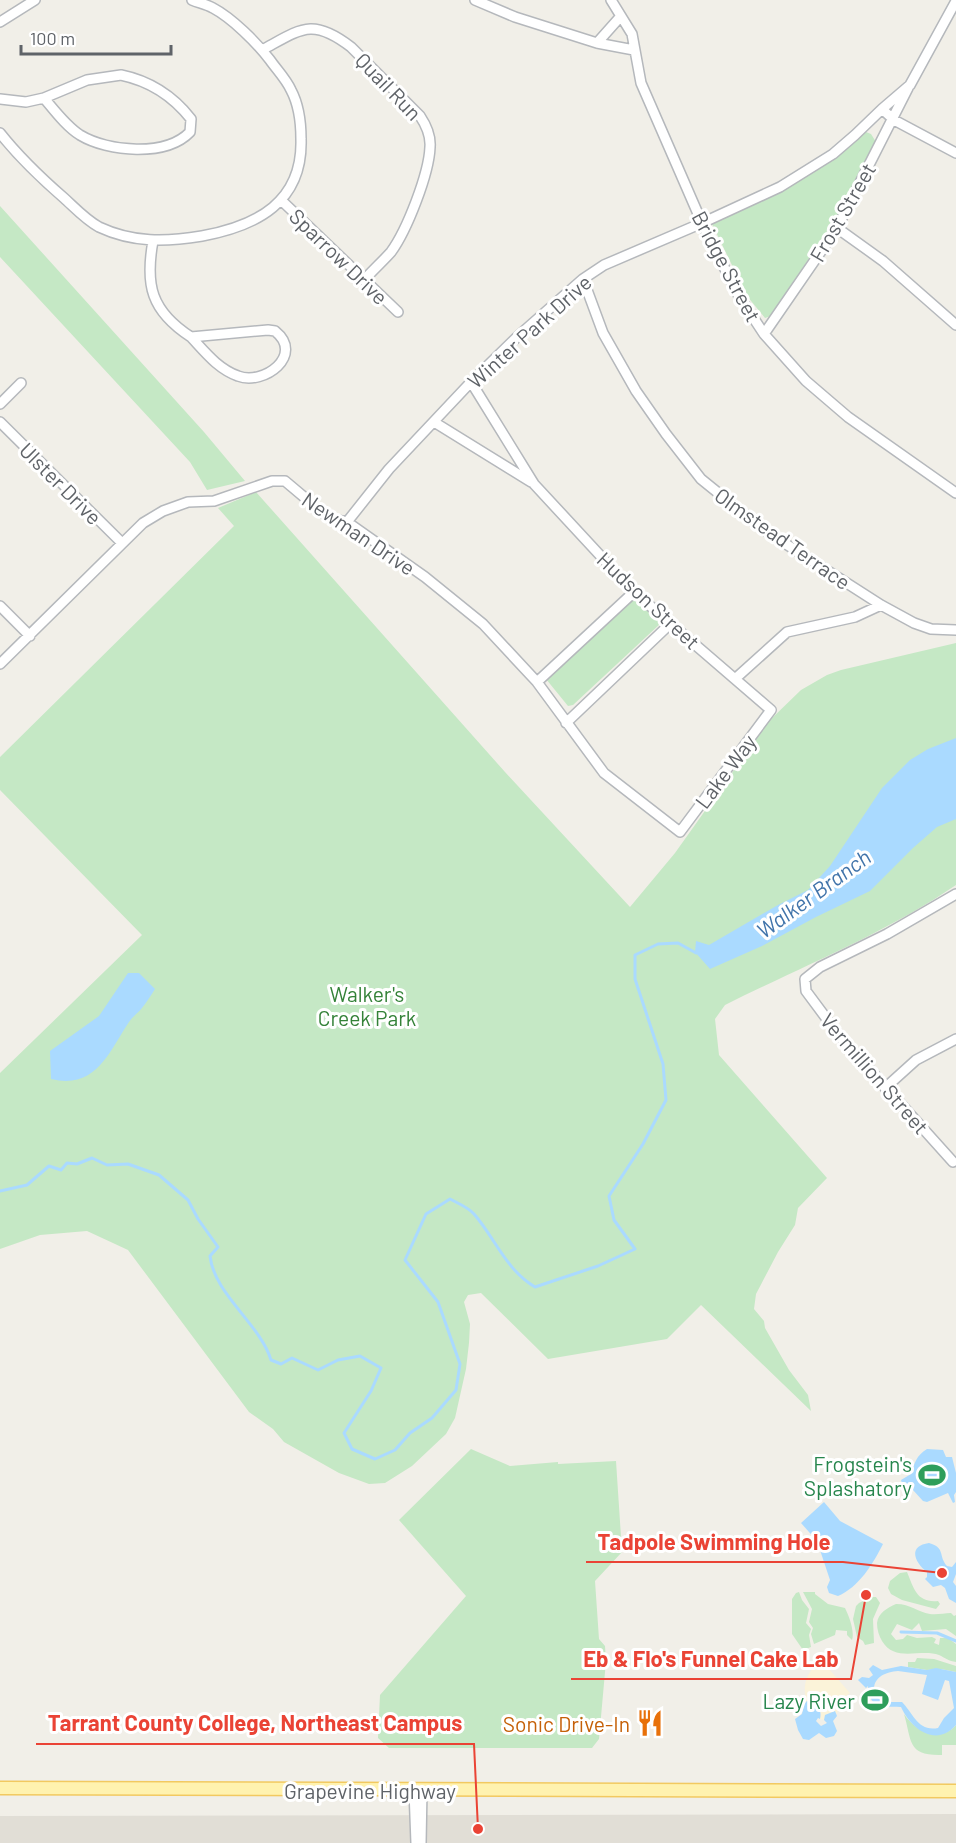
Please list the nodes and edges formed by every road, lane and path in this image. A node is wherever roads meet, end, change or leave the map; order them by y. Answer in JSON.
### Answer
{"nodes":[{"id":1,"x":35,"y":0,"type":"edge"},
{"id":2,"x":192,"y":0,"type":"edge"},
{"id":3,"x":475,"y":0,"type":"edge"},
{"id":4,"x":611,"y":0,"type":"edge"},
{"id":5,"x":215,"y":4,"type":"edge"},
{"id":6,"x":955,"y":4,"type":"edge"},
{"id":7,"x":621,"y":16,"type":"junction"},
{"id":8,"x":0,"y":22,"type":"edge"},
{"id":9,"x":597,"y":43,"type":"junction"},
{"id":10,"x":262,"y":50,"type":"junction"},
{"id":11,"x":634,"y":50,"type":"junction"},
{"id":12,"x":910,"y":85,"type":"junction"},
{"id":13,"x":44,"y":98,"type":"junction"},
{"id":14,"x":0,"y":100,"type":"edge"},
{"id":15,"x":882,"y":109,"type":"junction"},
{"id":16,"x":894,"y":120,"type":"junction"},
{"id":17,"x":0,"y":133,"type":"edge"},
{"id":18,"x":956,"y":153,"type":"edge"},
{"id":19,"x":280,"y":200,"type":"junction"},
{"id":20,"x":702,"y":223,"type":"junction"},
{"id":21,"x":837,"y":228,"type":"junction"},
{"id":22,"x":153,"y":241,"type":"junction"},
{"id":23,"x":365,"y":279,"type":"junction"},
{"id":24,"x":583,"y":279,"type":"junction"},
{"id":25,"x":398,"y":312,"type":"dead end"},
{"id":26,"x":956,"y":324,"type":"edge"},
{"id":27,"x":764,"y":334,"type":"junction"},
{"id":28,"x":191,"y":337,"type":"junction"},
{"id":29,"x":471,"y":382,"type":"junction"},
{"id":30,"x":21,"y":383,"type":"dead end"},
{"id":31,"x":0,"y":404,"type":"edge"},
{"id":32,"x":0,"y":422,"type":"edge"},
{"id":33,"x":434,"y":422,"type":"junction"},
{"id":34,"x":534,"y":484,"type":"junction"},
{"id":35,"x":956,"y":493,"type":"edge"},
{"id":36,"x":346,"y":522,"type":"junction"},
{"id":37,"x":122,"y":543,"type":"junction"},
{"id":38,"x":634,"y":592,"type":"junction"},
{"id":39,"x":881,"y":605,"type":"junction"},
{"id":40,"x":0,"y":606,"type":"edge"},
{"id":41,"x":670,"y":624,"type":"junction"},
{"id":42,"x":956,"y":630,"type":"edge"},
{"id":43,"x":30,"y":636,"type":"junction"},
{"id":44,"x":0,"y":664,"type":"edge"},
{"id":45,"x":736,"y":678,"type":"junction"},
{"id":46,"x":537,"y":681,"type":"junction"},
{"id":47,"x":771,"y":710,"type":"joint"},
{"id":48,"x":566,"y":723,"type":"junction"},
{"id":49,"x":680,"y":832,"type":"joint"},
{"id":50,"x":956,"y":894,"type":"edge"},
{"id":51,"x":956,"y":1039,"type":"edge"},
{"id":52,"x":885,"y":1088,"type":"junction"},
{"id":53,"x":953,"y":1162,"type":"dead end"},
{"id":54,"x":0,"y":1788,"type":"edge"},
{"id":55,"x":418,"y":1790,"type":"junction"},
{"id":56,"x":956,"y":1791,"type":"edge"},
{"id":57,"x":416,"y":1843,"type":"edge"},
{"id":58,"x":421,"y":1843,"type":"edge"}],
"edges":[{"from":1,"to":8,"type":"street"},
{"from":2,"to":5,"type":"street"},
{"from":3,"to":9,"type":"street"},
{"from":4,"to":7,"type":"street","name":"Bridge Street"},
{"from":5,"to":10,"type":"street"},
{"from":6,"to":12,"type":"street","name":"Winter Park Drive"},
{"from":7,"to":9,"type":"street"},
{"from":7,"to":11,"type":"street","name":"Bridge Street"},
{"from":9,"to":11,"type":"street"},
{"from":10,"to":19,"type":"street"},
{"from":10,"to":23,"type":"street","name":"Quail Run"},
{"from":11,"to":20,"type":"street","name":"Bridge Street"},
{"from":12,"to":15,"type":"street","name":"Winter Park Drive"},
{"from":12,"to":16,"type":"street","name":"Frost Street"},
{"from":13,"to":13,"type":"street"},
{"from":13,"to":14,"type":"street"},
{"from":15,"to":16,"type":"street"},
{"from":15,"to":20,"type":"street","name":"Winter Park Drive"},
{"from":16,"to":18,"type":"street"},
{"from":16,"to":21,"type":"street","name":"Frost Street"},
{"from":17,"to":22,"type":"street"},
{"from":19,"to":22,"type":"street"},
{"from":19,"to":23,"type":"street","name":"Sparrow Drive"},
{"from":20,"to":24,"type":"street","name":"Winter Park Drive"},
{"from":20,"to":27,"type":"street","name":"Bridge Street"},
{"from":21,"to":26,"type":"street"},
{"from":21,"to":27,"type":"street","name":"Frost Street"},
{"from":22,"to":28,"type":"street"},
{"from":23,"to":25,"type":"street","name":"Sparrow Drive"},
{"from":24,"to":29,"type":"street","name":"Winter Park Drive"},
{"from":24,"to":39,"type":"street","name":"Olmstead Terrace"},
{"from":27,"to":35,"type":"street","name":"Bridge Street"},
{"from":28,"to":28,"type":"street"},
{"from":29,"to":33,"type":"street","name":"Winter Park Drive"},
{"from":29,"to":34,"type":"street","name":"Hudson Street"},
{"from":30,"to":31,"type":"street"},
{"from":32,"to":37,"type":"street","name":"Ulster Drive"},
{"from":33,"to":34,"type":"street","name":"Hudson Street"},
{"from":33,"to":36,"type":"street","name":"Winter Park Drive"},
{"from":34,"to":38,"type":"street","name":"Hudson Street"},
{"from":36,"to":37,"type":"street","name":"Newman Drive"},
{"from":36,"to":46,"type":"street","name":"Newman Drive"},
{"from":37,"to":43,"type":"street","name":"Newman Drive"},
{"from":38,"to":41,"type":"street","name":"Hudson Street"},
{"from":38,"to":46,"type":"street"},
{"from":39,"to":42,"type":"street"},
{"from":39,"to":45,"type":"street"},
{"from":40,"to":43,"type":"street"},
{"from":41,"to":45,"type":"street","name":"Hudson Street"},
{"from":41,"to":48,"type":"street"},
{"from":43,"to":44,"type":"street","name":"Newman Drive"},
{"from":45,"to":47,"type":"street","name":"Hudson Street"},
{"from":46,"to":48,"type":"street","name":"Newman Drive"},
{"from":47,"to":49,"type":"street","name":"Lake Way"},
{"from":48,"to":49,"type":"street","name":"Newman Drive"},
{"from":50,"to":52,"type":"street","name":"Vermillion Street"},
{"from":51,"to":52,"type":"street"},
{"from":52,"to":53,"type":"street","name":"Vermillion Street"},
{"from":54,"to":55,"type":"main road","name":"Grapevine Highway"},
{"from":55,"to":56,"type":"main road","name":"Grapevine Highway"},
{"from":55,"to":57,"type":"street"},
{"from":55,"to":58,"type":"street"}]}
